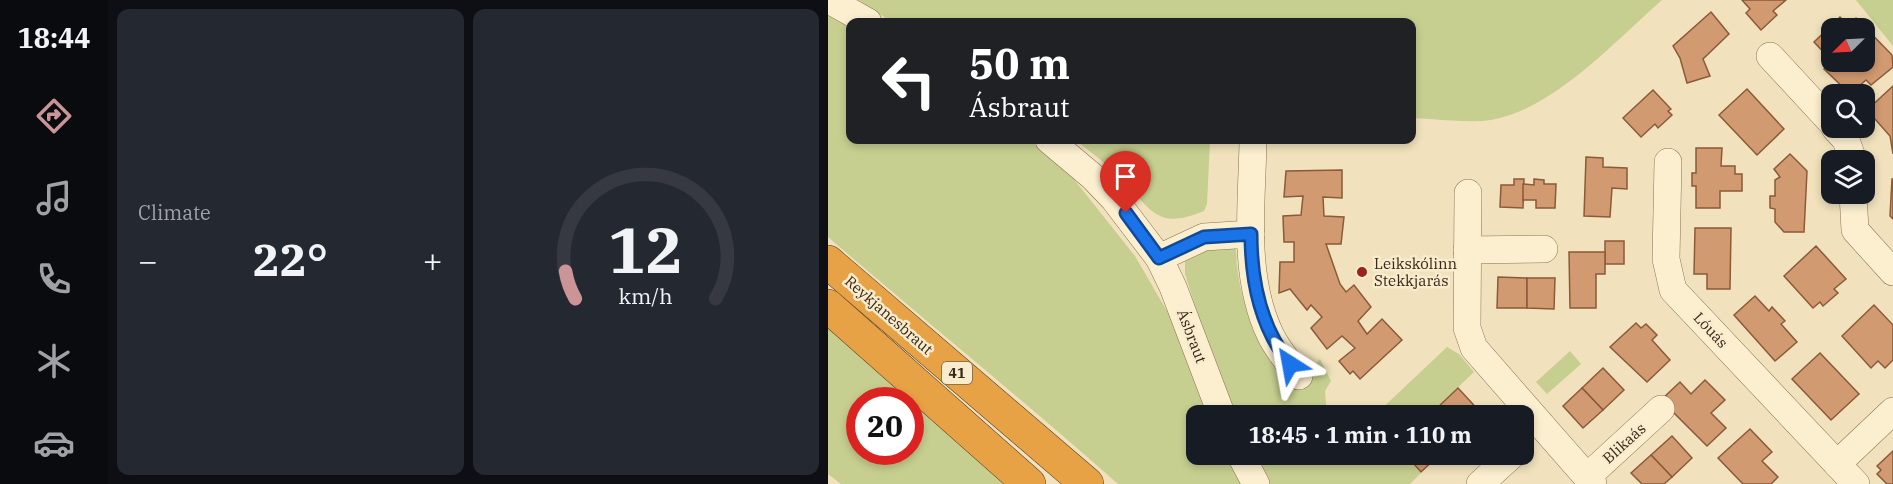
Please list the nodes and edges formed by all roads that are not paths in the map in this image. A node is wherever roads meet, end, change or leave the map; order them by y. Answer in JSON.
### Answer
{"nodes":[{"id":1,"x":829,"y":0,"type":"edge"},
{"id":2,"x":861,"y":18,"type":"edge"},
{"id":3,"x":1770,"y":57,"type":"dead end"},
{"id":4,"x":1821,"y":111,"type":"edge"},
{"id":5,"x":1054,"y":144,"type":"edge"},
{"id":6,"x":1253,"y":144,"type":"edge"},
{"id":7,"x":1668,"y":162,"type":"dead end"},
{"id":8,"x":1468,"y":193,"type":"dead end"},
{"id":9,"x":1854,"y":204,"type":"edge"},
{"id":10,"x":1251,"y":234,"type":"junction"},
{"id":11,"x":1544,"y":249,"type":"dead end"},
{"id":12,"x":1467,"y":250,"type":"junction"},
{"id":13,"x":1159,"y":258,"type":"junction"},
{"id":14,"x":828,"y":262,"type":"edge"},
{"id":15,"x":1893,"y":272,"type":"edge"},
{"id":16,"x":828,"y":306,"type":"edge"},
{"id":17,"x":1299,"y":376,"type":"dead end"},
{"id":18,"x":1218,"y":405,"type":"edge"},
{"id":19,"x":1512,"y":405,"type":"edge"},
{"id":20,"x":1661,"y":409,"type":"dead end"},
{"id":21,"x":1893,"y":411,"type":"edge"},
{"id":22,"x":1534,"y":437,"type":"edge"},
{"id":23,"x":1837,"y":464,"type":"junction"},
{"id":24,"x":1246,"y":465,"type":"edge"},
{"id":25,"x":1501,"y":465,"type":"edge"},
{"id":26,"x":1590,"y":480,"type":"edge"},
{"id":27,"x":1029,"y":484,"type":"edge"},
{"id":28,"x":1086,"y":484,"type":"edge"},
{"id":29,"x":1256,"y":484,"type":"edge"},
{"id":30,"x":1480,"y":484,"type":"edge"},
{"id":31,"x":1856,"y":484,"type":"edge"}],
"edges":[{"from":1,"to":2,"type":"street"},
{"from":3,"to":4,"type":"street"},
{"from":5,"to":13,"type":"street","name":"Ásbraut"},
{"from":6,"to":10,"type":"street"},
{"from":7,"to":23,"type":"street","name":"Lóuás"},
{"from":8,"to":12,"type":"street","name":"Blikaás"},
{"from":9,"to":15,"type":"street"},
{"from":10,"to":13,"type":"street"},
{"from":10,"to":17,"type":"street"},
{"from":11,"to":12,"type":"street"},
{"from":12,"to":19,"type":"street","name":"Blikaás"},
{"from":13,"to":18,"type":"street","name":"Ásbraut"},
{"from":14,"to":28,"type":"highway","name":"Reykjanesbraut","number":"41"},
{"from":16,"to":27,"type":"highway","number":"41"},
{"from":20,"to":26,"type":"street","name":"Blikaás"},
{"from":21,"to":23,"type":"street"},
{"from":22,"to":26,"type":"street","name":"Blikaás"},
{"from":23,"to":31,"type":"street","name":"Lóuás"},
{"from":24,"to":29,"type":"street"},
{"from":25,"to":30,"type":"street"}]}
